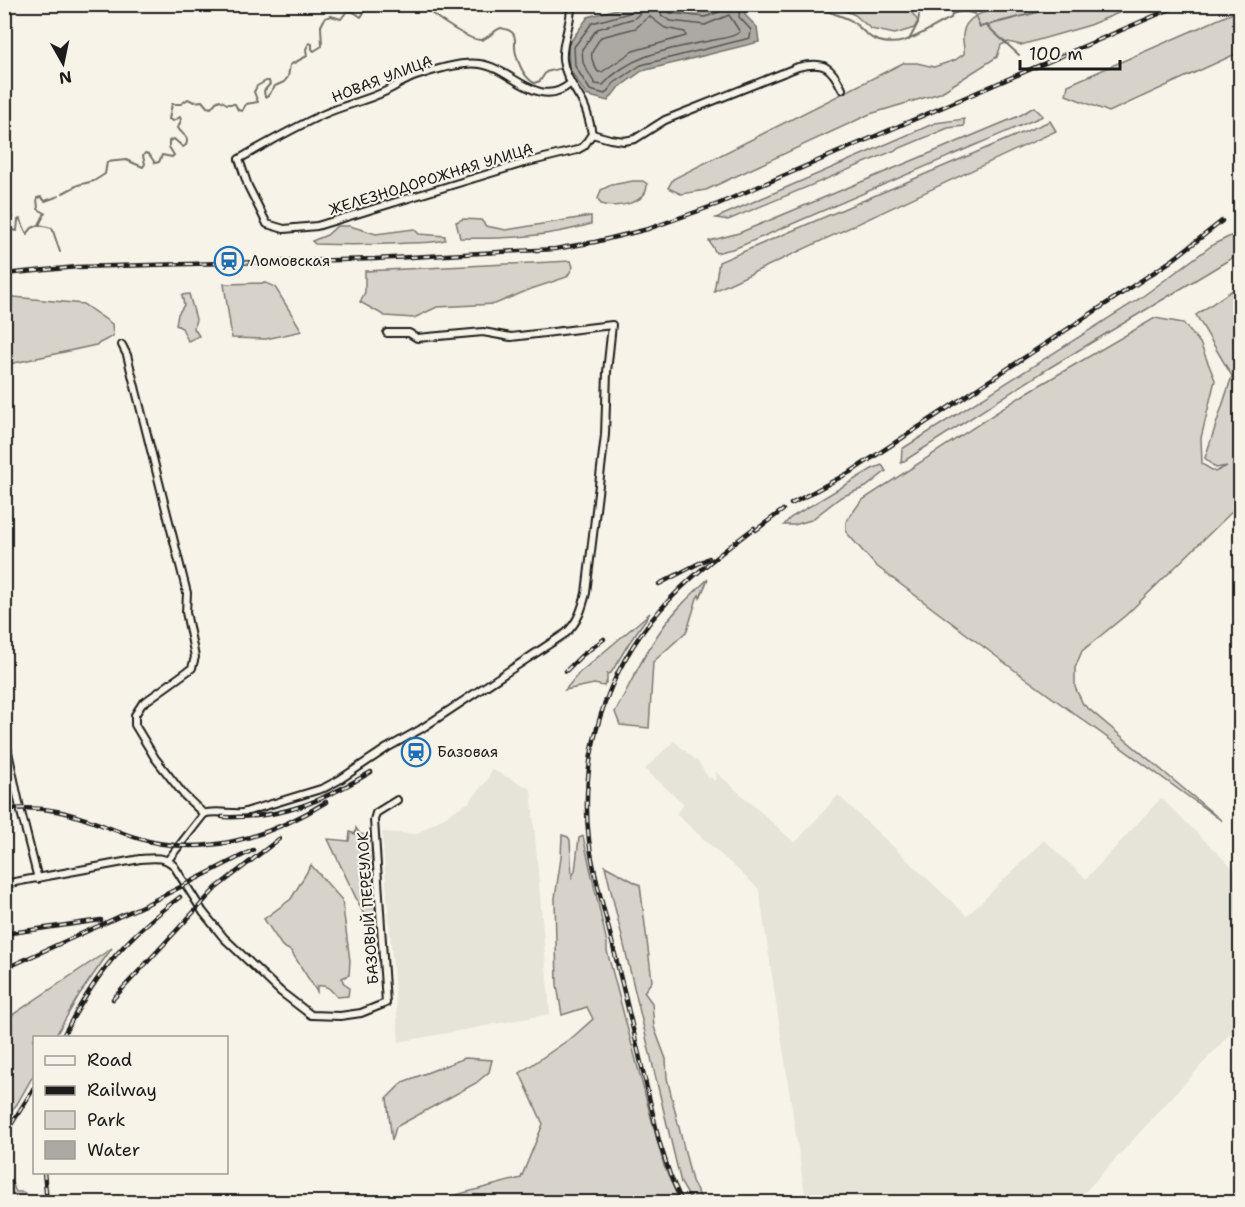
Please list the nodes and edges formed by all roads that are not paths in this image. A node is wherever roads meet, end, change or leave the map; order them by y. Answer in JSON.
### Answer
{"nodes":[{"id":1,"x":571,"y":4,"type":"edge"},
{"id":2,"x":571,"y":83,"type":"junction"},
{"id":3,"x":842,"y":89,"type":"dead end"},
{"id":4,"x":592,"y":134,"type":"junction"},
{"id":5,"x":284,"y":229,"type":"joint"},
{"id":6,"x":387,"y":333,"type":"dead end"},
{"id":7,"x":122,"y":345,"type":"dead end"},
{"id":8,"x":4,"y":733,"type":"edge"},
{"id":9,"x":398,"y":800,"type":"dead end"},
{"id":10,"x":204,"y":813,"type":"junction"},
{"id":11,"x":168,"y":860,"type":"junction"},
{"id":12,"x":38,"y":879,"type":"junction"},
{"id":13,"x":4,"y":884,"type":"edge"}],
"edges":[{"from":1,"to":2,"type":"street"},
{"from":2,"to":4,"type":"street"},
{"from":2,"to":5,"type":"street","name":"НОВАЯ УЛИЦА"},
{"from":3,"to":4,"type":"street"},
{"from":4,"to":5,"type":"street","name":"ЖЕЛЕЗНОДОРОЖНАЯ УЛИЦА"},
{"from":6,"to":10,"type":"street"},
{"from":7,"to":10,"type":"street"},
{"from":8,"to":12,"type":"street"},
{"from":9,"to":11,"type":"street","name":"БАЗОВЫЙ ПЕРЕУЛОК"},
{"from":10,"to":11,"type":"street"},
{"from":11,"to":12,"type":"street"},
{"from":12,"to":13,"type":"street"}]}
